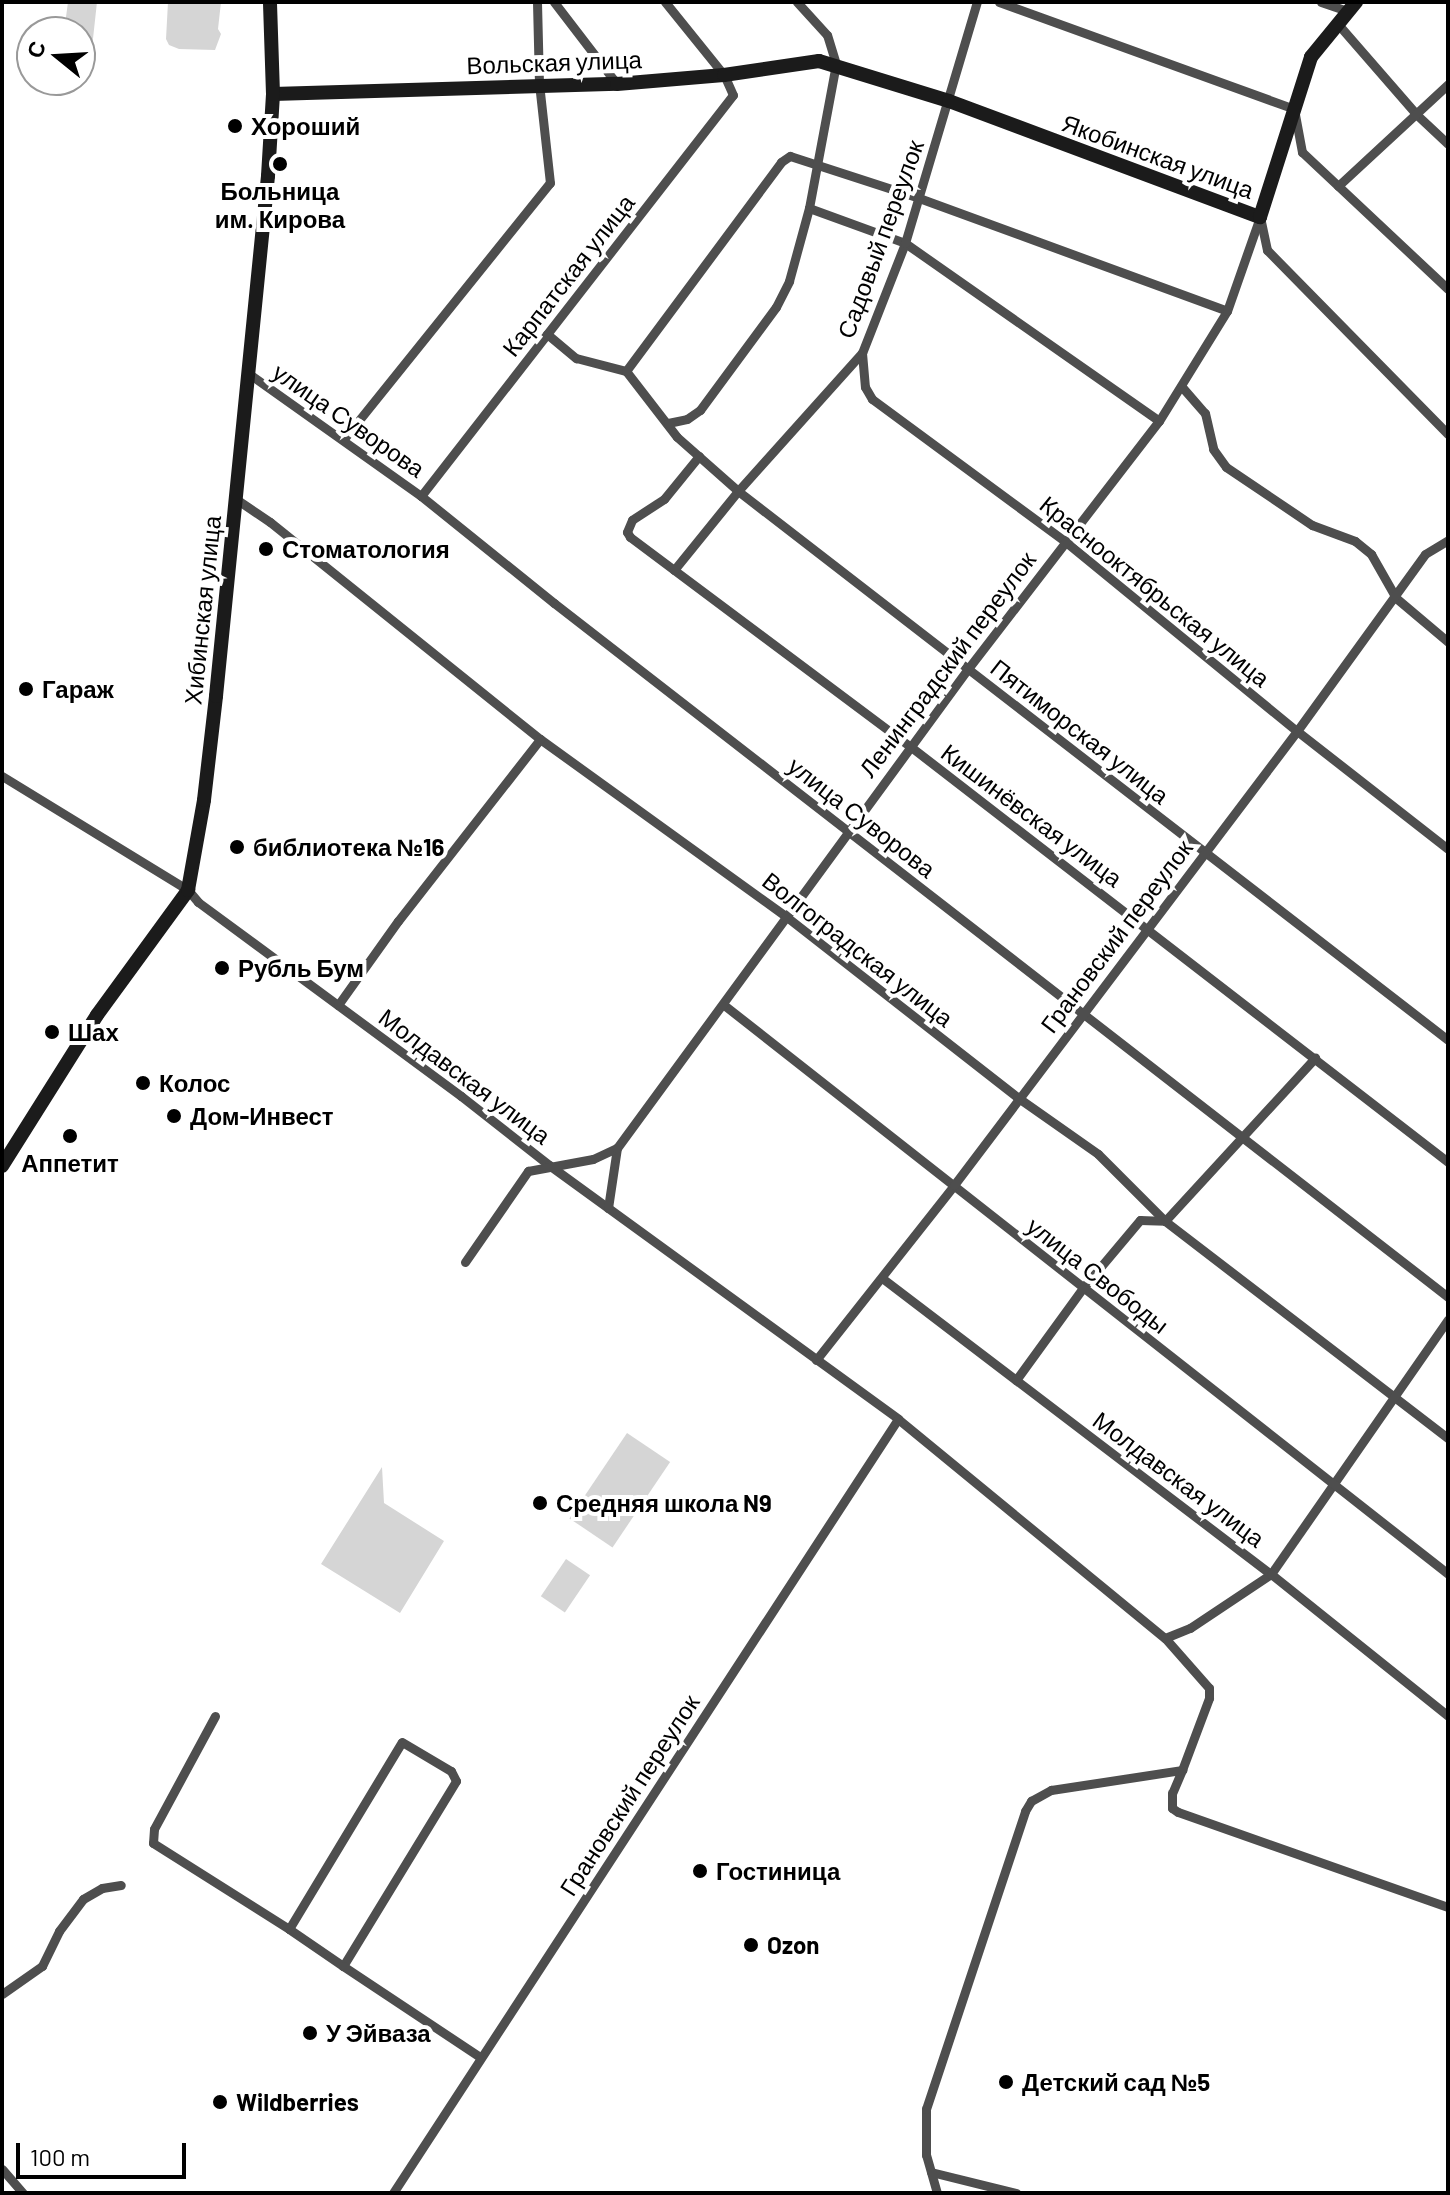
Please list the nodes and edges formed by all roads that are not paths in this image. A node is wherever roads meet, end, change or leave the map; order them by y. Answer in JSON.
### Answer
{"nodes":[{"id":1,"x":270,"y":2,"type":"edge"},
{"id":2,"x":537,"y":2,"type":"edge"},
{"id":3,"x":554,"y":2,"type":"edge"},
{"id":4,"x":665,"y":2,"type":"edge"},
{"id":5,"x":797,"y":2,"type":"edge"},
{"id":6,"x":977,"y":2,"type":"edge"},
{"id":7,"x":999,"y":2,"type":"edge"},
{"id":8,"x":1321,"y":2,"type":"edge"},
{"id":9,"x":1352,"y":7,"type":"edge"},
{"id":10,"x":1337,"y":23,"type":"junction"},
{"id":11,"x":836,"y":64,"type":"junction"},
{"id":12,"x":724,"y":75,"type":"junction"},
{"id":13,"x":539,"y":84,"type":"junction"},
{"id":14,"x":617,"y":84,"type":"junction"},
{"id":15,"x":1448,"y":84,"type":"edge"},
{"id":16,"x":273,"y":94,"type":"junction"},
{"id":17,"x":949,"y":101,"type":"junction"},
{"id":18,"x":1294,"y":109,"type":"junction"},
{"id":19,"x":1417,"y":115,"type":"junction"},
{"id":20,"x":1448,"y":144,"type":"edge"},
{"id":21,"x":818,"y":163,"type":"junction"},
{"id":22,"x":1338,"y":186,"type":"junction"},
{"id":23,"x":919,"y":198,"type":"junction"},
{"id":24,"x":809,"y":208,"type":"junction"},
{"id":25,"x":1260,"y":217,"type":"junction"},
{"id":26,"x":905,"y":243,"type":"junction"},
{"id":27,"x":1448,"y":289,"type":"edge"},
{"id":28,"x":1227,"y":311,"type":"junction"},
{"id":29,"x":547,"y":334,"type":"junction"},
{"id":30,"x":862,"y":353,"type":"junction"},
{"id":31,"x":626,"y":371,"type":"junction"},
{"id":32,"x":248,"y":373,"type":"junction"},
{"id":33,"x":1182,"y":387,"type":"junction"},
{"id":34,"x":1159,"y":421,"type":"junction"},
{"id":35,"x":668,"y":423,"type":"junction"},
{"id":36,"x":1448,"y":434,"type":"edge"},
{"id":37,"x":343,"y":440,"type":"junction"},
{"id":38,"x":699,"y":456,"type":"junction"},
{"id":39,"x":738,"y":491,"type":"junction"},
{"id":40,"x":421,"y":496,"type":"junction"},
{"id":41,"x":236,"y":499,"type":"junction"},
{"id":42,"x":1448,"y":540,"type":"edge"},
{"id":43,"x":1067,"y":543,"type":"junction"},
{"id":44,"x":674,"y":570,"type":"junction"},
{"id":45,"x":1396,"y":598,"type":"junction"},
{"id":46,"x":1448,"y":642,"type":"edge"},
{"id":47,"x":967,"y":670,"type":"junction"},
{"id":48,"x":1297,"y":731,"type":"junction"},
{"id":49,"x":540,"y":739,"type":"junction"},
{"id":50,"x":911,"y":747,"type":"junction"},
{"id":51,"x":2,"y":776,"type":"edge"},
{"id":52,"x":849,"y":833,"type":"junction"},
{"id":53,"x":1448,"y":849,"type":"edge"},
{"id":54,"x":1205,"y":853,"type":"junction"},
{"id":55,"x":188,"y":890,"type":"junction"},
{"id":56,"x":788,"y":918,"type":"junction"},
{"id":57,"x":1147,"y":928,"type":"junction"},
{"id":58,"x":338,"y":1005,"type":"junction"},
{"id":59,"x":724,"y":1005,"type":"junction"},
{"id":60,"x":1083,"y":1013,"type":"junction"},
{"id":61,"x":1448,"y":1040,"type":"edge"},
{"id":62,"x":1315,"y":1058,"type":"junction"},
{"id":63,"x":1017,"y":1097,"type":"junction"},
{"id":64,"x":1242,"y":1136,"type":"junction"},
{"id":65,"x":617,"y":1148,"type":"junction"},
{"id":66,"x":1448,"y":1162,"type":"edge"},
{"id":67,"x":549,"y":1165,"type":"junction"},
{"id":68,"x":2,"y":1166,"type":"edge"},
{"id":69,"x":954,"y":1185,"type":"junction"},
{"id":70,"x":608,"y":1208,"type":"junction"},
{"id":71,"x":1165,"y":1221,"type":"junction"},
{"id":72,"x":465,"y":1262,"type":"dead end"},
{"id":73,"x":882,"y":1278,"type":"junction"},
{"id":74,"x":1082,"y":1289,"type":"junction"},
{"id":75,"x":1448,"y":1297,"type":"edge"},
{"id":76,"x":1448,"y":1319,"type":"edge"},
{"id":77,"x":816,"y":1360,"type":"junction"},
{"id":78,"x":1016,"y":1380,"type":"junction"},
{"id":79,"x":1394,"y":1396,"type":"junction"},
{"id":80,"x":898,"y":1419,"type":"junction"},
{"id":81,"x":1448,"y":1438,"type":"edge"},
{"id":82,"x":1332,"y":1484,"type":"junction"},
{"id":83,"x":1271,"y":1574,"type":"junction"},
{"id":84,"x":1448,"y":1574,"type":"edge"},
{"id":85,"x":1165,"y":1638,"type":"junction"},
{"id":86,"x":215,"y":1716,"type":"dead end"},
{"id":87,"x":1448,"y":1716,"type":"edge"},
{"id":88,"x":1182,"y":1770,"type":"junction"},
{"id":89,"x":121,"y":1885,"type":"dead end"},
{"id":90,"x":1448,"y":1907,"type":"edge"},
{"id":91,"x":289,"y":1929,"type":"junction"},
{"id":92,"x":343,"y":1966,"type":"junction"},
{"id":93,"x":2,"y":1994,"type":"edge"},
{"id":94,"x":480,"y":2057,"type":"junction"},
{"id":95,"x":2,"y":2169,"type":"edge"},
{"id":96,"x":931,"y":2172,"type":"junction"},
{"id":97,"x":23,"y":2193,"type":"edge"},
{"id":98,"x":393,"y":2193,"type":"edge"},
{"id":99,"x":937,"y":2193,"type":"edge"},
{"id":100,"x":1016,"y":2193,"type":"edge"}],
"edges":[{"from":1,"to":16,"type":"street","name":"Хибинская улица"},
{"from":2,"to":13,"type":"street"},
{"from":3,"to":14,"type":"street"},
{"from":4,"to":12,"type":"street"},
{"from":5,"to":11,"type":"street"},
{"from":6,"to":17,"type":"street","name":"Садовый переулок"},
{"from":7,"to":18,"type":"street"},
{"from":8,"to":9,"type":"street"},
{"from":9,"to":10,"type":"street","name":"Ленинградский переулок"},
{"from":10,"to":18,"type":"street","name":"Ленинградский переулок"},
{"from":10,"to":19,"type":"street"},
{"from":11,"to":12,"type":"street","name":"Вольская улица"},
{"from":11,"to":17,"type":"street","name":"Якобинская улица"},
{"from":11,"to":21,"type":"street"},
{"from":12,"to":14,"type":"street","name":"Вольская улица"},
{"from":12,"to":29,"type":"street","name":"Карпатская улица"},
{"from":13,"to":14,"type":"street","name":"Вольская улица"},
{"from":13,"to":16,"type":"street","name":"Вольская улица"},
{"from":13,"to":37,"type":"street"},
{"from":15,"to":19,"type":"street"},
{"from":16,"to":32,"type":"street","name":"Хибинская улица"},
{"from":17,"to":23,"type":"street","name":"Садовый переулок"},
{"from":17,"to":25,"type":"street","name":"Якобинская улица"},
{"from":18,"to":22,"type":"street"},
{"from":18,"to":25,"type":"street","name":"Ленинградский переулок"},
{"from":19,"to":20,"type":"street"},
{"from":19,"to":22,"type":"street"},
{"from":21,"to":23,"type":"street"},
{"from":21,"to":24,"type":"street"},
{"from":21,"to":31,"type":"street"},
{"from":22,"to":27,"type":"street"},
{"from":23,"to":26,"type":"street","name":"Садовый переулок"},
{"from":23,"to":28,"type":"street"},
{"from":24,"to":26,"type":"street"},
{"from":24,"to":35,"type":"street"},
{"from":25,"to":28,"type":"street","name":"Ленинградский переулок"},
{"from":25,"to":36,"type":"street","name":"Якобинская улица"},
{"from":26,"to":30,"type":"street","name":"Садовый переулок"},
{"from":26,"to":34,"type":"street"},
{"from":28,"to":33,"type":"street","name":"Ленинградский переулок"},
{"from":29,"to":31,"type":"street"},
{"from":29,"to":40,"type":"street","name":"Карпатская улица"},
{"from":30,"to":39,"type":"street","name":"Садовый переулок"},
{"from":30,"to":43,"type":"street","name":"Краснооктябрьская улица"},
{"from":31,"to":35,"type":"street","name":"Пятиморская улица"},
{"from":32,"to":37,"type":"street","name":"улица Суворова"},
{"from":32,"to":41,"type":"street","name":"Хибинская улица"},
{"from":33,"to":34,"type":"street","name":"Ленинградский переулок"},
{"from":33,"to":45,"type":"street"},
{"from":34,"to":43,"type":"street","name":"Ленинградский переулок"},
{"from":35,"to":38,"type":"street","name":"Пятиморская улица"},
{"from":37,"to":40,"type":"street","name":"улица Суворова"},
{"from":38,"to":39,"type":"street","name":"Пятиморская улица"},
{"from":38,"to":44,"type":"street","name":"Кишинёвская улица"},
{"from":39,"to":44,"type":"street","name":"Садовый переулок"},
{"from":39,"to":47,"type":"street","name":"Пятиморская улица"},
{"from":40,"to":52,"type":"street","name":"улица Суворова"},
{"from":41,"to":49,"type":"street","name":"Волгоградская улица"},
{"from":41,"to":55,"type":"street","name":"Хибинская улица"},
{"from":42,"to":45,"type":"street","name":"Грановский переулок"},
{"from":43,"to":47,"type":"street","name":"Ленинградский переулок"},
{"from":43,"to":48,"type":"street","name":"Краснооктябрьская улица"},
{"from":44,"to":50,"type":"street","name":"Кишинёвская улица"},
{"from":45,"to":46,"type":"street"},
{"from":45,"to":48,"type":"street","name":"Грановский переулок"},
{"from":47,"to":50,"type":"street","name":"Ленинградский переулок"},
{"from":47,"to":54,"type":"street","name":"Пятиморская улица"},
{"from":48,"to":53,"type":"street","name":"Краснооктябрьская улица"},
{"from":48,"to":54,"type":"street","name":"Грановский переулок"},
{"from":49,"to":56,"type":"street","name":"Волгоградская улица"},
{"from":49,"to":58,"type":"street"},
{"from":50,"to":52,"type":"street","name":"Ленинградский переулок"},
{"from":50,"to":57,"type":"street","name":"Кишинёвская улица"},
{"from":51,"to":55,"type":"street","name":"Молдавская улица"},
{"from":52,"to":56,"type":"street","name":"Ленинградский переулок"},
{"from":52,"to":60,"type":"street","name":"улица Суворова"},
{"from":54,"to":57,"type":"street","name":"Грановский переулок"},
{"from":54,"to":61,"type":"street","name":"Пятиморская улица"},
{"from":55,"to":58,"type":"street","name":"Молдавская улица"},
{"from":55,"to":68,"type":"street","name":"Хибинская улица"},
{"from":56,"to":59,"type":"street","name":"Ленинградский переулок"},
{"from":56,"to":63,"type":"street","name":"Волгоградская улица"},
{"from":57,"to":60,"type":"street","name":"Грановский переулок"},
{"from":57,"to":62,"type":"street","name":"Кишинёвская улица"},
{"from":58,"to":67,"type":"street","name":"Молдавская улица"},
{"from":59,"to":65,"type":"street","name":"Ленинградский переулок"},
{"from":59,"to":69,"type":"street","name":"улица Свободы"},
{"from":60,"to":63,"type":"street","name":"Грановский переулок"},
{"from":60,"to":64,"type":"street","name":"улица Суворова"},
{"from":62,"to":64,"type":"street"},
{"from":62,"to":66,"type":"street","name":"Кишинёвская улица"},
{"from":63,"to":69,"type":"street","name":"Грановский переулок"},
{"from":63,"to":71,"type":"street","name":"Волгоградская улица"},
{"from":64,"to":71,"type":"street"},
{"from":64,"to":75,"type":"street","name":"улица Суворова"},
{"from":65,"to":67,"type":"street"},
{"from":65,"to":70,"type":"street"},
{"from":67,"to":70,"type":"street","name":"Молдавская улица"},
{"from":67,"to":72,"type":"street"},
{"from":69,"to":73,"type":"street","name":"Грановский переулок"},
{"from":69,"to":74,"type":"street","name":"улица Свободы"},
{"from":70,"to":77,"type":"street","name":"Молдавская улица"},
{"from":71,"to":74,"type":"street"},
{"from":71,"to":79,"type":"street","name":"Волгоградская улица"},
{"from":73,"to":77,"type":"street","name":"Грановский переулок"},
{"from":73,"to":78,"type":"street","name":"Молдавская улица"},
{"from":74,"to":78,"type":"street"},
{"from":74,"to":82,"type":"street","name":"улица Свободы"},
{"from":76,"to":79,"type":"street"},
{"from":77,"to":80,"type":"street","name":"Молдавская улица"},
{"from":78,"to":83,"type":"street","name":"Молдавская улица"},
{"from":79,"to":81,"type":"street","name":"Волгоградская улица"},
{"from":79,"to":82,"type":"street"},
{"from":80,"to":85,"type":"street","name":"Молдавская улица"},
{"from":80,"to":94,"type":"street","name":"Грановский переулок"},
{"from":82,"to":83,"type":"street"},
{"from":82,"to":84,"type":"street","name":"улица Свободы"},
{"from":83,"to":85,"type":"street"},
{"from":83,"to":87,"type":"street","name":"Молдавская улица"},
{"from":85,"to":88,"type":"street","name":"Молдавская улица"},
{"from":86,"to":91,"type":"street"},
{"from":88,"to":90,"type":"street"},
{"from":88,"to":96,"type":"street"},
{"from":89,"to":93,"type":"street"},
{"from":91,"to":92,"type":"street"},
{"from":91,"to":92,"type":"street"},
{"from":92,"to":94,"type":"street"},
{"from":94,"to":98,"type":"street","name":"Грановский переулок"},
{"from":95,"to":97,"type":"street"},
{"from":96,"to":99,"type":"street"},
{"from":96,"to":100,"type":"street"}]}
